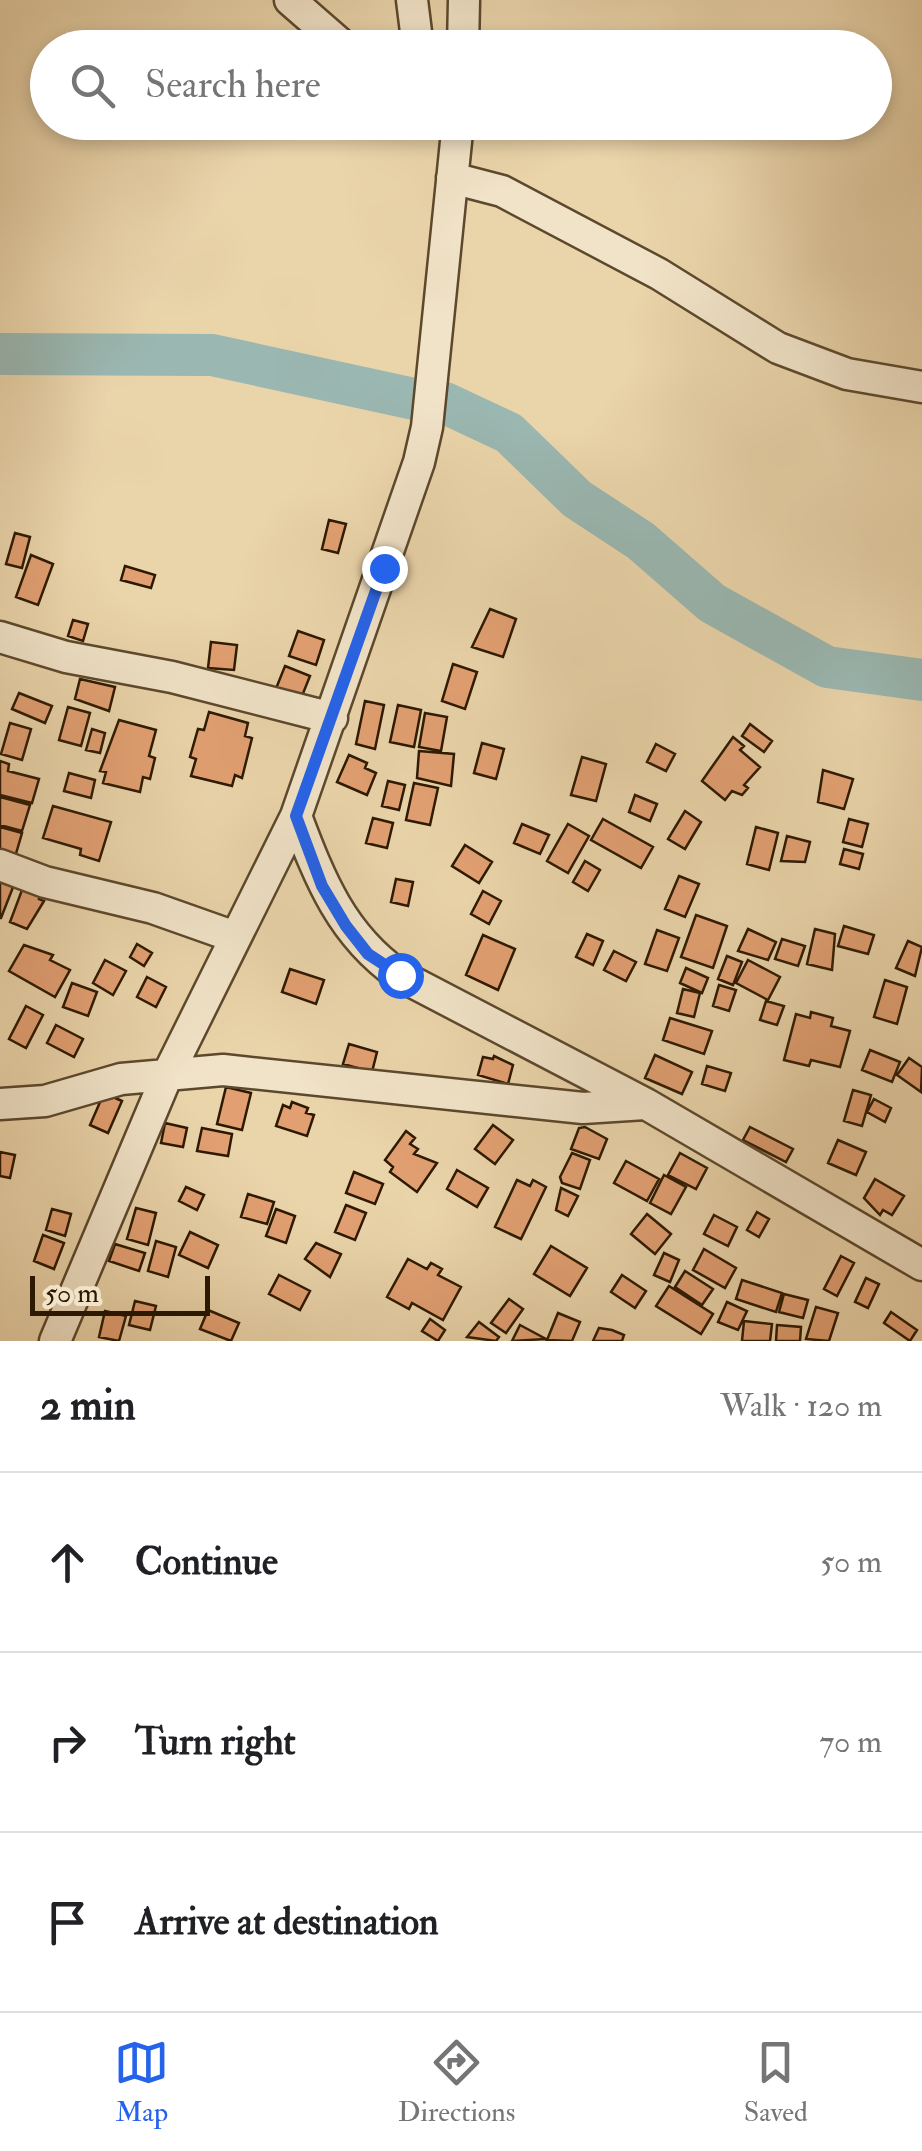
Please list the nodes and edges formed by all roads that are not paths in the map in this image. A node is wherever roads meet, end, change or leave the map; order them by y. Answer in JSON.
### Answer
{"nodes":[{"id":1,"x":290,"y":0,"type":"edge"},
{"id":2,"x":412,"y":0,"type":"edge"},
{"id":3,"x":464,"y":0,"type":"edge"},
{"id":4,"x":324,"y":30,"type":"edge"},
{"id":5,"x":416,"y":30,"type":"edge"},
{"id":6,"x":463,"y":30,"type":"edge"},
{"id":7,"x":452,"y":140,"type":"edge"},
{"id":8,"x":452,"y":178,"type":"junction"},
{"id":9,"x":922,"y":387,"type":"edge"},
{"id":10,"x":0,"y":637,"type":"edge"},
{"id":11,"x":332,"y":718,"type":"junction"},
{"id":12,"x":296,"y":816,"type":"junction"},
{"id":13,"x":0,"y":865,"type":"edge"},
{"id":14,"x":235,"y":937,"type":"junction"},
{"id":15,"x":166,"y":1078,"type":"junction"},
{"id":16,"x":0,"y":1104,"type":"edge"},
{"id":17,"x":646,"y":1104,"type":"junction"},
{"id":18,"x":922,"y":1265,"type":"edge"},
{"id":19,"x":55,"y":1341,"type":"edge"}],
"edges":[{"from":1,"to":4,"type":"street"},
{"from":2,"to":5,"type":"street"},
{"from":3,"to":6,"type":"street"},
{"from":7,"to":8,"type":"street"},
{"from":8,"to":9,"type":"street"},
{"from":8,"to":11,"type":"street"},
{"from":10,"to":11,"type":"street"},
{"from":11,"to":12,"type":"street"},
{"from":12,"to":14,"type":"street"},
{"from":12,"to":17,"type":"street"},
{"from":13,"to":14,"type":"street"},
{"from":14,"to":15,"type":"street"},
{"from":15,"to":16,"type":"street"},
{"from":15,"to":17,"type":"street"},
{"from":15,"to":19,"type":"street"},
{"from":17,"to":18,"type":"street"}]}
